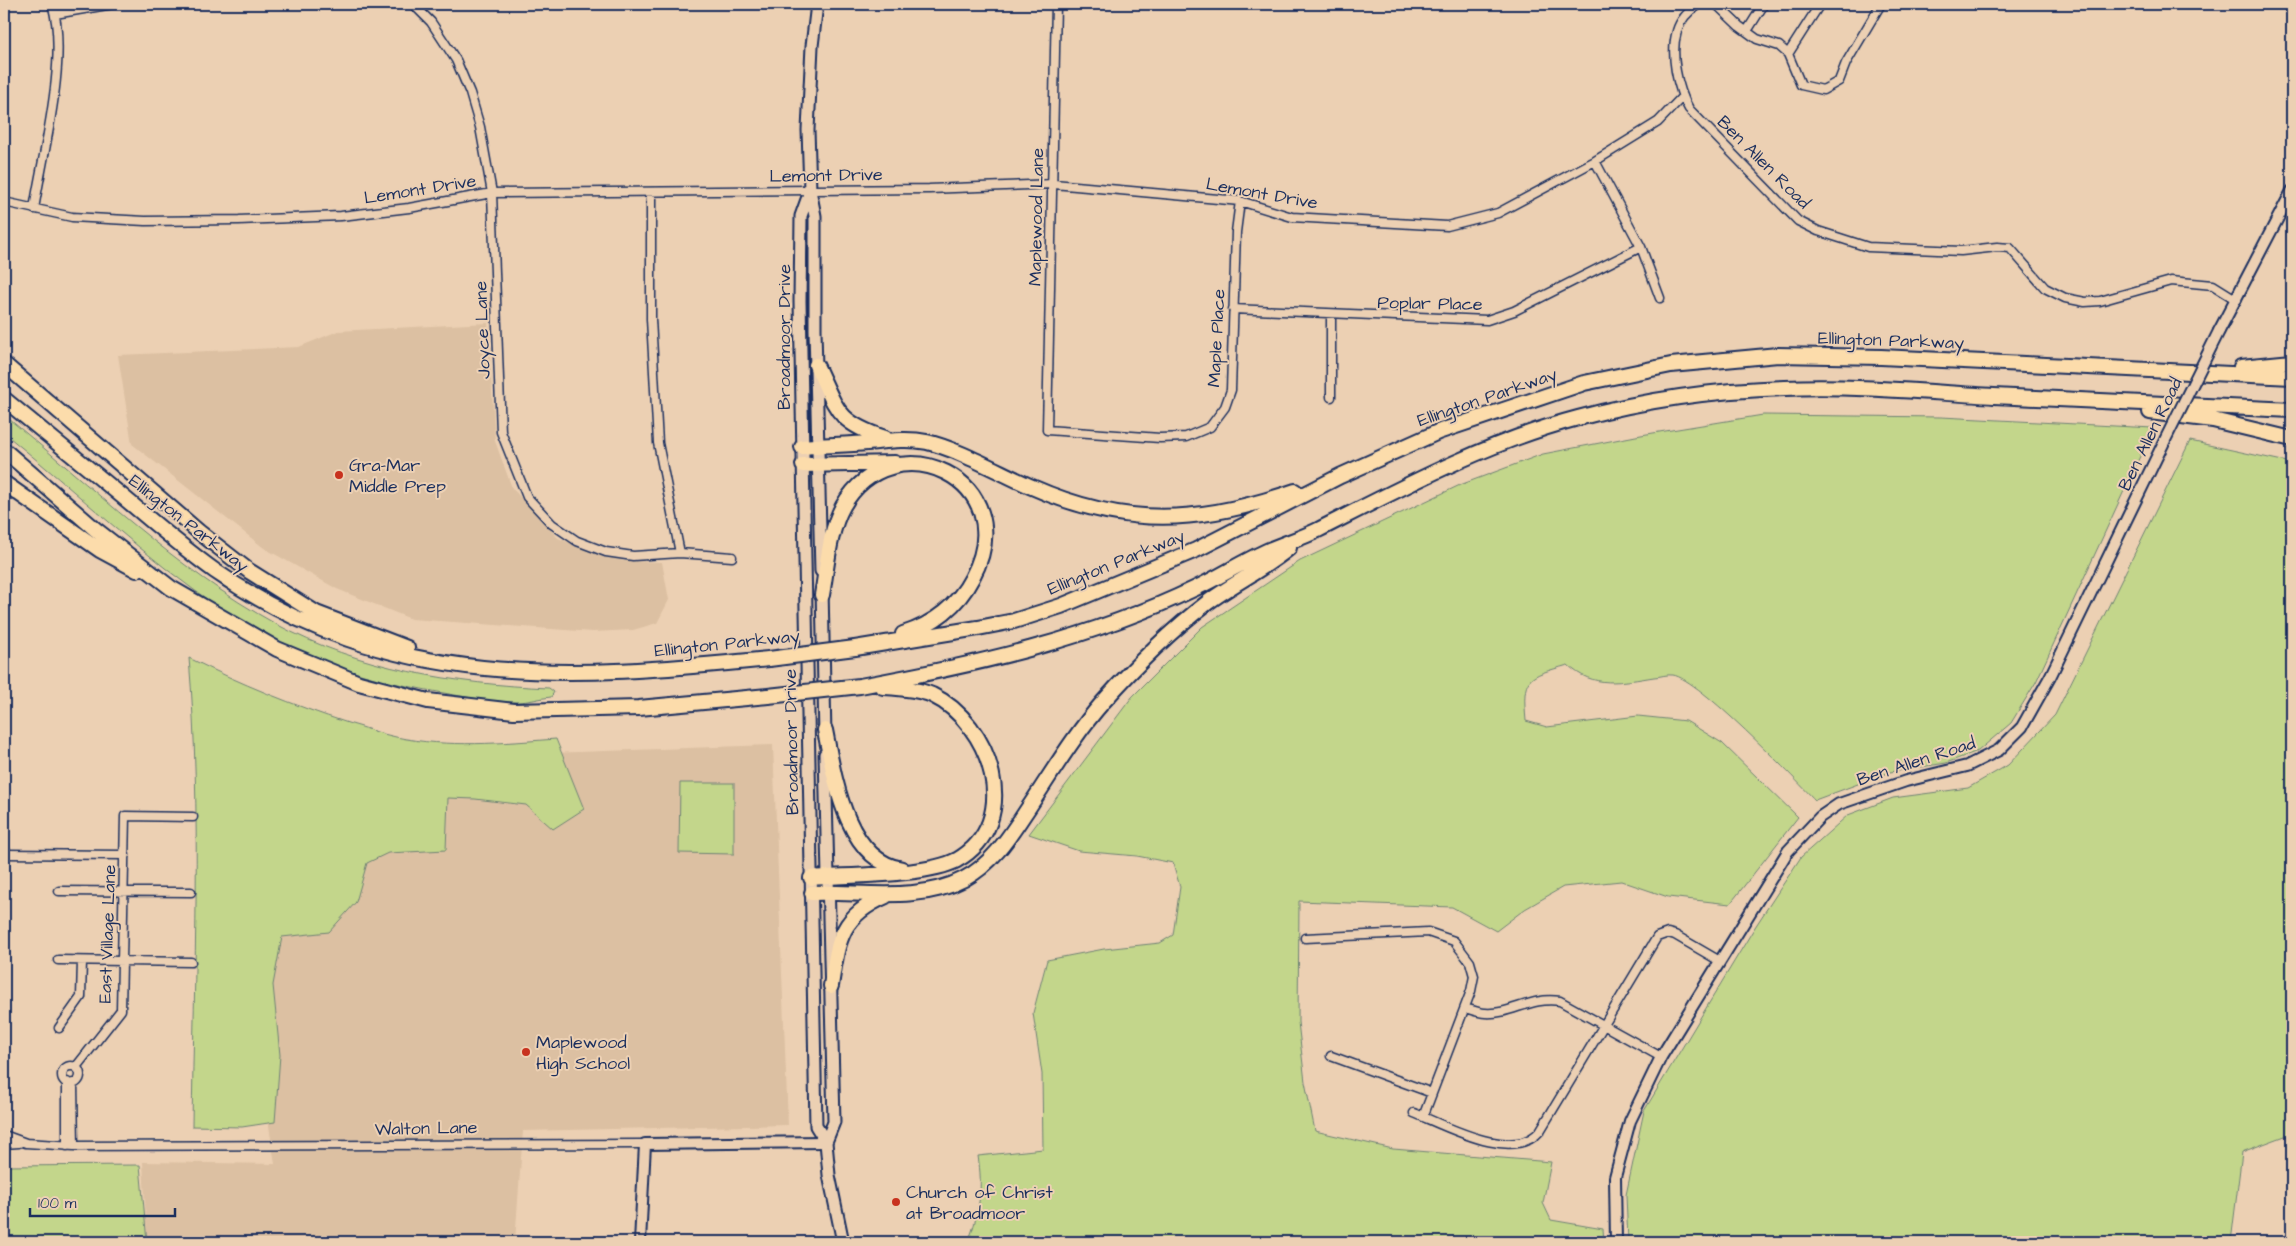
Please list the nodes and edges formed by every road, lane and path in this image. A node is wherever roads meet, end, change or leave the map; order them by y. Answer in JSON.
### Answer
{"nodes":[{"id":1,"x":52,"y":4,"type":"edge"},
{"id":2,"x":113,"y":4,"type":"edge"},
{"id":3,"x":413,"y":4,"type":"edge"},
{"id":4,"x":817,"y":4,"type":"edge"},
{"id":5,"x":1056,"y":4,"type":"edge"},
{"id":6,"x":1699,"y":4,"type":"edge"},
{"id":7,"x":1716,"y":4,"type":"edge"},
{"id":8,"x":1764,"y":4,"type":"edge"},
{"id":9,"x":1820,"y":4,"type":"edge"},
{"id":10,"x":1881,"y":4,"type":"edge"},
{"id":11,"x":55,"y":14,"type":"junction"},
{"id":12,"x":1747,"y":31,"type":"junction"},
{"id":13,"x":1788,"y":54,"type":"junction"},
{"id":14,"x":1682,"y":97,"type":"junction"},
{"id":15,"x":1595,"y":161,"type":"junction"},
{"id":16,"x":1054,"y":184,"type":"junction"},
{"id":17,"x":810,"y":190,"type":"junction"},
{"id":18,"x":2292,"y":190,"type":"edge"},
{"id":19,"x":492,"y":193,"type":"junction"},
{"id":20,"x":650,"y":193,"type":"junction"},
{"id":21,"x":1240,"y":201,"type":"junction"},
{"id":22,"x":4,"y":202,"type":"edge"},
{"id":23,"x":34,"y":209,"type":"junction"},
{"id":24,"x":1641,"y":247,"type":"junction"},
{"id":25,"x":1660,"y":298,"type":"dead end"},
{"id":26,"x":2237,"y":300,"type":"junction"},
{"id":27,"x":1233,"y":309,"type":"junction"},
{"id":28,"x":1331,"y":315,"type":"junction"},
{"id":29,"x":2292,"y":362,"type":"edge"},
{"id":30,"x":4,"y":364,"type":"edge"},
{"id":31,"x":816,"y":365,"type":"junction"},
{"id":32,"x":2126,"y":370,"type":"junction"},
{"id":33,"x":2292,"y":377,"type":"edge"},
{"id":34,"x":1331,"y":397,"type":"dead end"},
{"id":35,"x":4,"y":399,"type":"edge"},
{"id":36,"x":2058,"y":399,"type":"junction"},
{"id":37,"x":2292,"y":410,"type":"edge"},
{"id":38,"x":1047,"y":430,"type":"joint"},
{"id":39,"x":2292,"y":439,"type":"edge"},
{"id":40,"x":893,"y":440,"type":"junction"},
{"id":41,"x":818,"y":446,"type":"junction"},
{"id":42,"x":802,"y":447,"type":"junction"},
{"id":43,"x":4,"y":450,"type":"edge"},
{"id":44,"x":819,"y":463,"type":"junction"},
{"id":45,"x":913,"y":464,"type":"junction"},
{"id":46,"x":803,"y":465,"type":"junction"},
{"id":47,"x":1340,"y":476,"type":"junction"},
{"id":48,"x":4,"y":483,"type":"edge"},
{"id":49,"x":1301,"y":538,"type":"junction"},
{"id":50,"x":680,"y":553,"type":"junction"},
{"id":51,"x":732,"y":557,"type":"dead end"},
{"id":52,"x":171,"y":588,"type":"junction"},
{"id":53,"x":822,"y":595,"type":"junction"},
{"id":54,"x":855,"y":648,"type":"junction"},
{"id":55,"x":472,"y":668,"type":"junction"},
{"id":56,"x":860,"y":686,"type":"junction"},
{"id":57,"x":825,"y":730,"type":"junction"},
{"id":58,"x":193,"y":817,"type":"dead end"},
{"id":59,"x":4,"y":854,"type":"edge"},
{"id":60,"x":125,"y":855,"type":"junction"},
{"id":61,"x":910,"y":870,"type":"junction"},
{"id":62,"x":828,"y":877,"type":"junction"},
{"id":63,"x":811,"y":878,"type":"junction"},
{"id":64,"x":59,"y":890,"type":"dead end"},
{"id":65,"x":124,"y":892,"type":"junction"},
{"id":66,"x":191,"y":892,"type":"dead end"},
{"id":67,"x":829,"y":892,"type":"junction"},
{"id":68,"x":812,"y":893,"type":"junction"},
{"id":69,"x":892,"y":893,"type":"junction"},
{"id":70,"x":1305,"y":938,"type":"dead end"},
{"id":71,"x":58,"y":960,"type":"dead end"},
{"id":72,"x":1718,"y":960,"type":"junction"},
{"id":73,"x":82,"y":961,"type":"junction"},
{"id":74,"x":123,"y":962,"type":"junction"},
{"id":75,"x":191,"y":962,"type":"dead end"},
{"id":76,"x":831,"y":986,"type":"junction"},
{"id":77,"x":1465,"y":1008,"type":"junction"},
{"id":78,"x":1604,"y":1024,"type":"junction"},
{"id":79,"x":59,"y":1028,"type":"dead end"},
{"id":80,"x":1332,"y":1056,"type":"dead end"},
{"id":81,"x":1661,"y":1056,"type":"junction"},
{"id":82,"x":76,"y":1067,"type":"junction"},
{"id":83,"x":70,"y":1083,"type":"junction"},
{"id":84,"x":1432,"y":1093,"type":"junction"},
{"id":85,"x":1414,"y":1113,"type":"dead end"},
{"id":86,"x":1423,"y":1117,"type":"junction"},
{"id":87,"x":4,"y":1135,"type":"edge"},
{"id":88,"x":826,"y":1142,"type":"junction"},
{"id":89,"x":26,"y":1143,"type":"junction"},
{"id":90,"x":4,"y":1144,"type":"edge"},
{"id":91,"x":645,"y":1144,"type":"junction"},
{"id":92,"x":71,"y":1146,"type":"junction"},
{"id":93,"x":640,"y":1242,"type":"edge"},
{"id":94,"x":843,"y":1242,"type":"edge"},
{"id":95,"x":1616,"y":1242,"type":"edge"}],
"edges":[{"from":1,"to":11,"type":"street"},
{"from":2,"to":11,"type":"street"},
{"from":3,"to":19,"type":"street","name":"Joyce Lane"},
{"from":4,"to":17,"type":"main road","name":"Broadmoor Drive"},
{"from":5,"to":16,"type":"street","name":"Maplewood Lane"},
{"from":6,"to":14,"type":"street","name":"Ben Allen Road"},
{"from":7,"to":12,"type":"street"},
{"from":8,"to":12,"type":"street"},
{"from":9,"to":13,"type":"street"},
{"from":10,"to":13,"type":"street"},
{"from":11,"to":23,"type":"street"},
{"from":12,"to":13,"type":"street"},
{"from":14,"to":15,"type":"street","name":"Lemont Drive"},
{"from":14,"to":26,"type":"street","name":"Ben Allen Road"},
{"from":15,"to":21,"type":"street","name":"Lemont Drive"},
{"from":15,"to":24,"type":"street"},
{"from":16,"to":17,"type":"street","name":"Lemont Drive"},
{"from":16,"to":21,"type":"street","name":"Lemont Drive"},
{"from":16,"to":38,"type":"street","name":"Maplewood Lane"},
{"from":17,"to":20,"type":"street","name":"Lemont Drive"},
{"from":17,"to":31,"type":"main road","name":"Broadmoor Drive"},
{"from":17,"to":42,"type":"main road","name":"Broadmoor Drive"},
{"from":18,"to":26,"type":"street","name":"Ben Allen Road"},
{"from":19,"to":20,"type":"street","name":"Lemont Drive"},
{"from":19,"to":23,"type":"street","name":"Lemont Drive"},
{"from":19,"to":50,"type":"street","name":"Joyce Lane"},
{"from":20,"to":50,"type":"street"},
{"from":21,"to":27,"type":"street","name":"Maple Place"},
{"from":22,"to":23,"type":"street","name":"Lemont Drive"},
{"from":24,"to":25,"type":"street"},
{"from":24,"to":28,"type":"street","name":"Poplar Place"},
{"from":26,"to":72,"type":"street","name":"Ben Allen Road","bridge":true},
{"from":27,"to":28,"type":"street","name":"Poplar Place"},
{"from":27,"to":38,"type":"street","name":"Maple Place"},
{"from":28,"to":34,"type":"street"},
{"from":29,"to":32,"type":"highway"},
{"from":30,"to":55,"type":"highway"},
{"from":31,"to":40,"type":"highway"},
{"from":31,"to":41,"type":"main road","name":"Broadmoor Drive"},
{"from":32,"to":33,"type":"highway","name":"Ellington Parkway"},
{"from":32,"to":47,"type":"highway","name":"Ellington Parkway"},
{"from":35,"to":55,"type":"highway","name":"Ellington Parkway"},
{"from":36,"to":37,"type":"highway"},
{"from":36,"to":39,"type":"highway"},
{"from":36,"to":49,"type":"highway"},
{"from":40,"to":41,"type":"highway"},
{"from":40,"to":47,"type":"highway"},
{"from":41,"to":42,"type":"highway"},
{"from":41,"to":44,"type":"main road","name":"Broadmoor Drive"},
{"from":42,"to":46,"type":"main road","name":"Broadmoor Drive"},
{"from":43,"to":52,"type":"highway"},
{"from":44,"to":45,"type":"highway"},
{"from":44,"to":46,"type":"highway"},
{"from":44,"to":53,"type":"main road","name":"Broadmoor Drive"},
{"from":45,"to":53,"type":"highway"},
{"from":45,"to":54,"type":"highway"},
{"from":46,"to":63,"type":"main road","name":"Broadmoor Drive"},
{"from":47,"to":54,"type":"highway","name":"Ellington Parkway"},
{"from":48,"to":52,"type":"highway"},
{"from":49,"to":56,"type":"highway"},
{"from":49,"to":69,"type":"highway"},
{"from":50,"to":51,"type":"street","name":"Joyce Lane"},
{"from":52,"to":56,"type":"highway","bridge":true},
{"from":53,"to":57,"type":"main road","name":"Broadmoor Drive"},
{"from":54,"to":55,"type":"highway","name":"Ellington Parkway","bridge":true},
{"from":56,"to":61,"type":"highway"},
{"from":57,"to":61,"type":"highway"},
{"from":57,"to":62,"type":"main road","name":"Broadmoor Drive"},
{"from":58,"to":60,"type":"street","name":"East Village Lane"},
{"from":59,"to":60,"type":"street"},
{"from":60,"to":65,"type":"street","name":"East Village Lane"},
{"from":61,"to":62,"type":"highway"},
{"from":62,"to":63,"type":"highway"},
{"from":62,"to":67,"type":"main road","name":"Broadmoor Drive"},
{"from":63,"to":68,"type":"main road","name":"Broadmoor Drive"},
{"from":64,"to":65,"type":"street"},
{"from":65,"to":66,"type":"street"},
{"from":65,"to":74,"type":"street","name":"East Village Lane"},
{"from":67,"to":68,"type":"highway"},
{"from":67,"to":69,"type":"highway"},
{"from":67,"to":76,"type":"main road","name":"Broadmoor Drive"},
{"from":68,"to":88,"type":"main road","name":"Broadmoor Drive"},
{"from":69,"to":76,"type":"highway"},
{"from":70,"to":77,"type":"street"},
{"from":71,"to":73,"type":"street"},
{"from":72,"to":78,"type":"street"},
{"from":72,"to":81,"type":"street","name":"Ben Allen Road"},
{"from":73,"to":74,"type":"street"},
{"from":73,"to":79,"type":"street"},
{"from":74,"to":75,"type":"street"},
{"from":74,"to":82,"type":"street","name":"East Village Lane"},
{"from":76,"to":88,"type":"main road","name":"Broadmoor Drive"},
{"from":77,"to":78,"type":"street"},
{"from":77,"to":84,"type":"street"},
{"from":78,"to":81,"type":"street"},
{"from":78,"to":86,"type":"street"},
{"from":80,"to":84,"type":"street"},
{"from":81,"to":95,"type":"street","name":"Ben Allen Road"},
{"from":82,"to":83,"type":"street","name":"East Village Lane"},
{"from":82,"to":83,"type":"street","name":"East Village Lane"},
{"from":83,"to":92,"type":"street","name":"East Village Lane"},
{"from":84,"to":86,"type":"street"},
{"from":85,"to":86,"type":"street"},
{"from":87,"to":89,"type":"street","name":"Walton Lane"},
{"from":88,"to":91,"type":"street","name":"Walton Lane"},
{"from":88,"to":94,"type":"main road","name":"Broadmoor Drive"},
{"from":89,"to":90,"type":"street","name":"Walton Lane"},
{"from":89,"to":92,"type":"street","name":"Walton Lane"},
{"from":91,"to":92,"type":"street","name":"Walton Lane"},
{"from":91,"to":93,"type":"street"}]}
